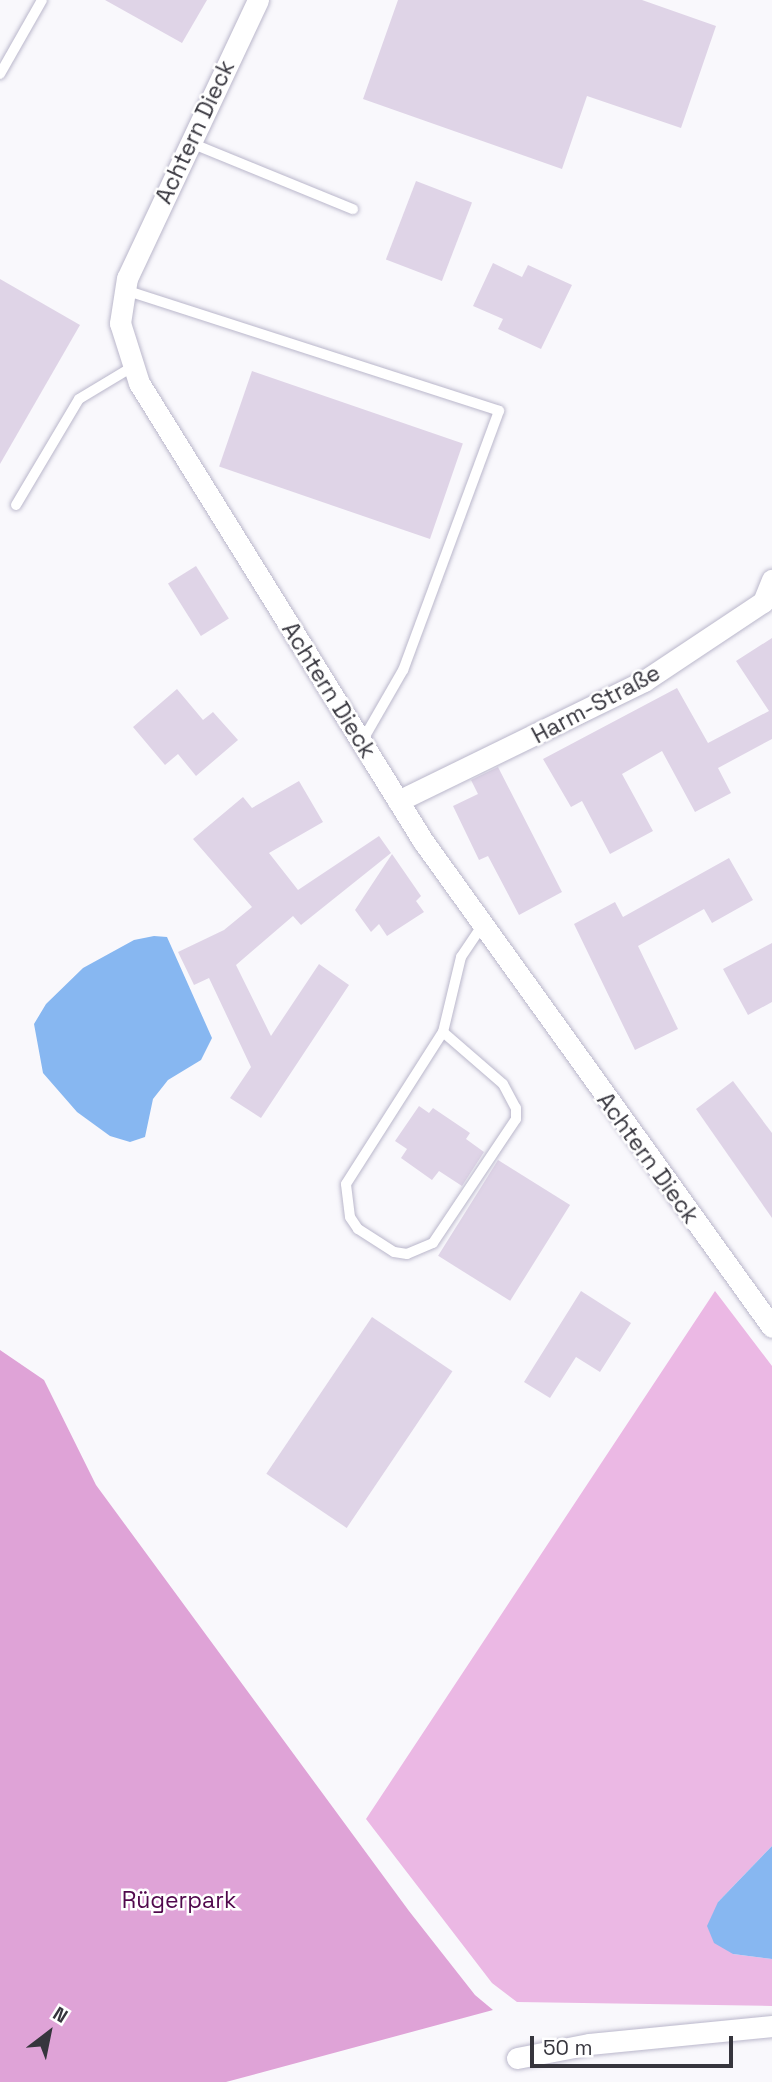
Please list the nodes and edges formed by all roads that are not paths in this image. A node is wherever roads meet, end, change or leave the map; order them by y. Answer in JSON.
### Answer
{"nodes":[{"id":1,"x":42,"y":0,"type":"edge"},
{"id":2,"x":258,"y":0,"type":"edge"},
{"id":3,"x":0,"y":74,"type":"edge"},
{"id":4,"x":191,"y":143,"type":"junction"},
{"id":5,"x":353,"y":209,"type":"dead end"},
{"id":6,"x":125,"y":290,"type":"junction"},
{"id":7,"x":134,"y":366,"type":"junction"},
{"id":8,"x":16,"y":505,"type":"dead end"},
{"id":9,"x":771,"y":586,"type":"edge"},
{"id":10,"x":361,"y":744,"type":"junction"},
{"id":11,"x":398,"y":801,"type":"junction"},
{"id":12,"x":482,"y":926,"type":"junction"},
{"id":13,"x":443,"y":1032,"type":"junction"},
{"id":14,"x":772,"y":1327,"type":"edge"},
{"id":15,"x":772,"y":2026,"type":"edge"},
{"id":16,"x":517,"y":2058,"type":"dead end"}],
"edges":[{"from":1,"to":3,"type":"lane"},
{"from":2,"to":4,"type":"street","name":"Achtern Dieck"},
{"from":4,"to":5,"type":"lane"},
{"from":4,"to":6,"type":"street","name":"Achtern Dieck"},
{"from":6,"to":7,"type":"street","name":"Achtern Dieck"},
{"from":6,"to":10,"type":"lane"},
{"from":7,"to":8,"type":"lane"},
{"from":7,"to":10,"type":"street","name":"Achtern Dieck"},
{"from":9,"to":11,"type":"street","name":"Harm-Straße"},
{"from":10,"to":11,"type":"street","name":"Achtern Dieck"},
{"from":11,"to":12,"type":"street","name":"Achtern Dieck"},
{"from":12,"to":13,"type":"lane"},
{"from":12,"to":14,"type":"street","name":"Achtern Dieck"},
{"from":13,"to":13,"type":"lane"},
{"from":15,"to":16,"type":"street"}]}
